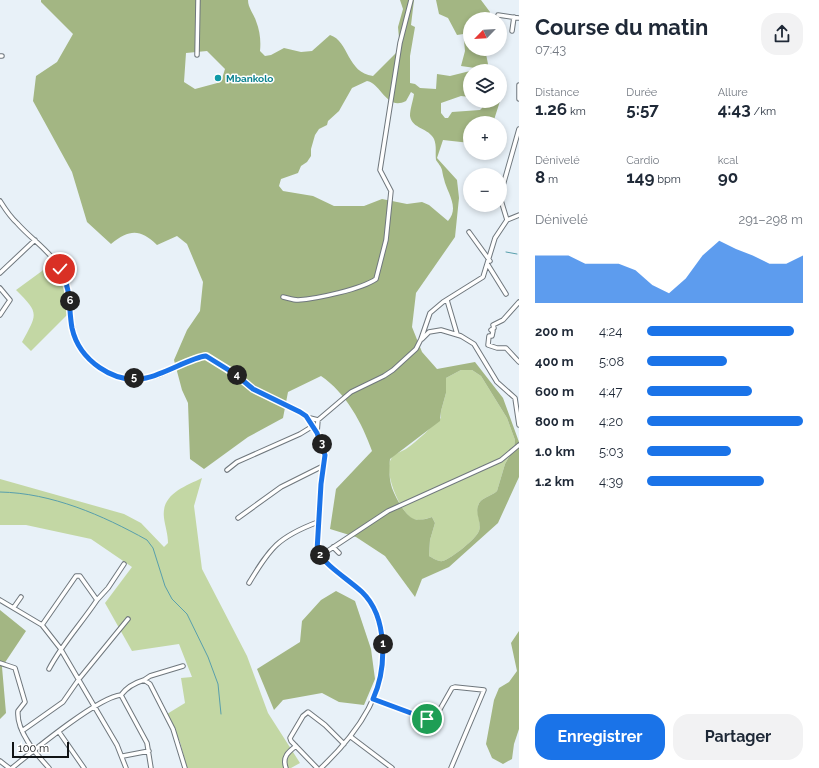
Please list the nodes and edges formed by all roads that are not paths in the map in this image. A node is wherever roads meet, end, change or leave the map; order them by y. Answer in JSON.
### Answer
{"nodes":[{"id":1,"x":198,"y":0,"type":"edge"},
{"id":2,"x":411,"y":0,"type":"edge"},
{"id":3,"x":507,"y":16,"type":"edge"},
{"id":4,"x":514,"y":17,"type":"junction"},
{"id":5,"x":519,"y":18,"type":"edge"},
{"id":6,"x":512,"y":31,"type":"dead end"},
{"id":7,"x":197,"y":55,"type":"dead end"},
{"id":8,"x":519,"y":85,"type":"edge"},
{"id":9,"x":519,"y":99,"type":"edge"},
{"id":10,"x":519,"y":129,"type":"edge"},
{"id":11,"x":507,"y":171,"type":"edge"},
{"id":12,"x":0,"y":201,"type":"edge"},
{"id":13,"x":505,"y":212,"type":"edge"},
{"id":14,"x":519,"y":215,"type":"edge"},
{"id":15,"x":507,"y":220,"type":"junction"},
{"id":16,"x":469,"y":232,"type":"dead end"},
{"id":17,"x":35,"y":240,"type":"junction"},
{"id":18,"x":489,"y":263,"type":"junction"},
{"id":19,"x":0,"y":273,"type":"edge"},
{"id":20,"x":0,"y":288,"type":"edge"},
{"id":21,"x":506,"y":294,"type":"dead end"},
{"id":22,"x":283,"y":297,"type":"dead end"},
{"id":23,"x":447,"y":300,"type":"junction"},
{"id":24,"x":519,"y":302,"type":"edge"},
{"id":25,"x":0,"y":315,"type":"edge"},
{"id":26,"x":457,"y":334,"type":"junction"},
{"id":27,"x":421,"y":339,"type":"junction"},
{"id":28,"x":519,"y":362,"type":"edge"},
{"id":29,"x":306,"y":416,"type":"junction"},
{"id":30,"x":318,"y":420,"type":"junction"},
{"id":31,"x":519,"y":425,"type":"edge"},
{"id":32,"x":313,"y":426,"type":"junction"},
{"id":33,"x":317,"y":433,"type":"junction"},
{"id":34,"x":519,"y":446,"type":"edge"},
{"id":35,"x":323,"y":466,"type":"junction"},
{"id":36,"x":227,"y":470,"type":"dead end"},
{"id":37,"x":238,"y":518,"type":"dead end"},
{"id":38,"x":318,"y":522,"type":"junction"},
{"id":39,"x":333,"y":547,"type":"junction"},
{"id":40,"x":340,"y":553,"type":"dead end"},
{"id":41,"x":320,"y":556,"type":"junction"},
{"id":42,"x":124,"y":564,"type":"dead end"},
{"id":43,"x":249,"y":583,"type":"dead end"},
{"id":44,"x":21,"y":597,"type":"dead end"},
{"id":45,"x":0,"y":600,"type":"edge"},
{"id":46,"x":97,"y":600,"type":"junction"},
{"id":47,"x":14,"y":608,"type":"junction"},
{"id":48,"x":128,"y":619,"type":"dead end"},
{"id":49,"x":42,"y":626,"type":"junction"},
{"id":50,"x":60,"y":648,"type":"junction"},
{"id":51,"x":0,"y":663,"type":"edge"},
{"id":52,"x":183,"y":666,"type":"dead end"},
{"id":53,"x":49,"y":670,"type":"dead end"},
{"id":54,"x":79,"y":679,"type":"junction"},
{"id":55,"x":144,"y":680,"type":"junction"},
{"id":56,"x":121,"y":695,"type":"junction"},
{"id":57,"x":373,"y":699,"type":"junction"},
{"id":58,"x":95,"y":707,"type":"junction"},
{"id":59,"x":22,"y":731,"type":"junction"},
{"id":60,"x":59,"y":732,"type":"junction"},
{"id":61,"x":351,"y":737,"type":"junction"},
{"id":62,"x":344,"y":744,"type":"junction"},
{"id":63,"x":296,"y":746,"type":"junction"},
{"id":64,"x":34,"y":750,"type":"junction"},
{"id":65,"x":149,"y":751,"type":"junction"},
{"id":66,"x":123,"y":756,"type":"junction"},
{"id":67,"x":0,"y":761,"type":"edge"},
{"id":68,"x":9,"y":768,"type":"edge"},
{"id":69,"x":12,"y":768,"type":"edge"},
{"id":70,"x":49,"y":768,"type":"edge"},
{"id":71,"x":84,"y":768,"type":"edge"},
{"id":72,"x":126,"y":768,"type":"edge"},
{"id":73,"x":151,"y":768,"type":"edge"},
{"id":74,"x":185,"y":768,"type":"edge"},
{"id":75,"x":286,"y":768,"type":"edge"},
{"id":76,"x":317,"y":768,"type":"edge"},
{"id":77,"x":321,"y":768,"type":"edge"},
{"id":78,"x":392,"y":768,"type":"edge"},
{"id":79,"x":451,"y":768,"type":"edge"}],
"edges":[{"from":1,"to":7,"type":"street"},
{"from":2,"to":22,"type":"street"},
{"from":3,"to":4,"type":"street"},
{"from":4,"to":5,"type":"street"},
{"from":4,"to":6,"type":"street"},
{"from":8,"to":9,"type":"street"},
{"from":10,"to":11,"type":"street"},
{"from":12,"to":17,"type":"street"},
{"from":13,"to":15,"type":"street"},
{"from":14,"to":15,"type":"street"},
{"from":15,"to":18,"type":"street"},
{"from":16,"to":18,"type":"street"},
{"from":17,"to":19,"type":"street"},
{"from":17,"to":29,"type":"street"},
{"from":18,"to":21,"type":"street"},
{"from":18,"to":23,"type":"street"},
{"from":20,"to":25,"type":"street"},
{"from":23,"to":26,"type":"street"},
{"from":23,"to":27,"type":"street"},
{"from":24,"to":28,"type":"street"},
{"from":26,"to":27,"type":"street"},
{"from":26,"to":31,"type":"street"},
{"from":27,"to":30,"type":"street"},
{"from":29,"to":30,"type":"street"},
{"from":29,"to":32,"type":"street"},
{"from":30,"to":33,"type":"street"},
{"from":32,"to":33,"type":"street"},
{"from":32,"to":36,"type":"street"},
{"from":33,"to":35,"type":"street"},
{"from":34,"to":39,"type":"street"},
{"from":35,"to":37,"type":"street"},
{"from":35,"to":38,"type":"street"},
{"from":38,"to":41,"type":"street"},
{"from":38,"to":43,"type":"street"},
{"from":39,"to":40,"type":"street"},
{"from":39,"to":41,"type":"street"},
{"from":41,"to":57,"type":"street"},
{"from":42,"to":46,"type":"street"},
{"from":44,"to":47,"type":"street"},
{"from":45,"to":47,"type":"street"},
{"from":46,"to":49,"type":"street"},
{"from":46,"to":50,"type":"street"},
{"from":47,"to":49,"type":"street"},
{"from":48,"to":54,"type":"street"},
{"from":49,"to":50,"type":"street"},
{"from":50,"to":53,"type":"street"},
{"from":50,"to":54,"type":"street"},
{"from":51,"to":59,"type":"street"},
{"from":52,"to":55,"type":"street"},
{"from":54,"to":58,"type":"street"},
{"from":54,"to":59,"type":"street"},
{"from":55,"to":56,"type":"street"},
{"from":55,"to":74,"type":"street"},
{"from":56,"to":58,"type":"street"},
{"from":56,"to":65,"type":"street"},
{"from":57,"to":61,"type":"street"},
{"from":57,"to":79,"type":"street"},
{"from":58,"to":60,"type":"street"},
{"from":58,"to":66,"type":"street"},
{"from":59,"to":64,"type":"street"},
{"from":60,"to":64,"type":"street"},
{"from":60,"to":71,"type":"street"},
{"from":61,"to":62,"type":"street"},
{"from":61,"to":78,"type":"street"},
{"from":62,"to":63,"type":"street"},
{"from":62,"to":77,"type":"street"},
{"from":63,"to":75,"type":"street"},
{"from":63,"to":76,"type":"street"},
{"from":64,"to":69,"type":"street"},
{"from":64,"to":70,"type":"street"},
{"from":65,"to":66,"type":"street"},
{"from":65,"to":73,"type":"street"},
{"from":66,"to":72,"type":"street"},
{"from":67,"to":68,"type":"street"}]}
